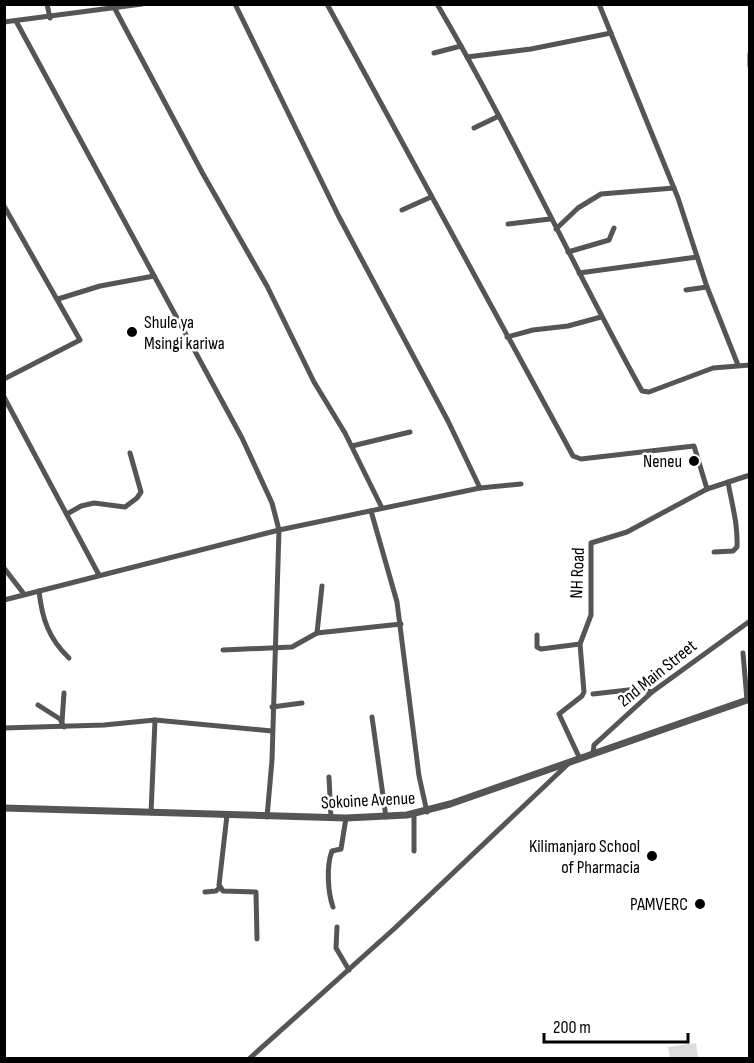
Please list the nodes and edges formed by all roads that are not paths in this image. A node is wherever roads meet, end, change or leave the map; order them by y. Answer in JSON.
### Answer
{"nodes":[{"id":1,"x":47,"y":4,"type":"edge"},
{"id":2,"x":142,"y":4,"type":"edge"},
{"id":3,"x":235,"y":4,"type":"edge"},
{"id":4,"x":327,"y":4,"type":"edge"},
{"id":5,"x":437,"y":4,"type":"edge"},
{"id":6,"x":599,"y":4,"type":"edge"},
{"id":7,"x":122,"y":6,"type":"edge"},
{"id":8,"x":115,"y":9,"type":"junction"},
{"id":9,"x":50,"y":18,"type":"junction"},
{"id":10,"x":16,"y":21,"type":"junction"},
{"id":11,"x":4,"y":22,"type":"edge"},
{"id":12,"x":611,"y":33,"type":"junction"},
{"id":13,"x":461,"y":46,"type":"junction"},
{"id":14,"x":434,"y":53,"type":"dead end"},
{"id":15,"x":750,"y":54,"type":"edge"},
{"id":16,"x":467,"y":57,"type":"junction"},
{"id":17,"x":750,"y":66,"type":"edge"},
{"id":18,"x":499,"y":116,"type":"junction"},
{"id":19,"x":474,"y":128,"type":"dead end"},
{"id":20,"x":674,"y":188,"type":"junction"},
{"id":21,"x":431,"y":197,"type":"junction"},
{"id":22,"x":5,"y":208,"type":"edge"},
{"id":23,"x":402,"y":210,"type":"dead end"},
{"id":24,"x":550,"y":219,"type":"junction"},
{"id":25,"x":508,"y":225,"type":"dead end"},
{"id":26,"x":614,"y":228,"type":"dead end"},
{"id":27,"x":556,"y":229,"type":"junction"},
{"id":28,"x":568,"y":252,"type":"junction"},
{"id":29,"x":697,"y":257,"type":"junction"},
{"id":30,"x":579,"y":273,"type":"junction"},
{"id":31,"x":154,"y":276,"type":"junction"},
{"id":32,"x":707,"y":287,"type":"junction"},
{"id":33,"x":686,"y":290,"type":"dead end"},
{"id":34,"x":58,"y":299,"type":"junction"},
{"id":35,"x":602,"y":317,"type":"junction"},
{"id":36,"x":507,"y":337,"type":"junction"},
{"id":37,"x":738,"y":365,"type":"junction"},
{"id":38,"x":750,"y":365,"type":"edge"},
{"id":39,"x":4,"y":379,"type":"edge"},
{"id":40,"x":4,"y":397,"type":"edge"},
{"id":41,"x":410,"y":432,"type":"dead end"},
{"id":42,"x":352,"y":446,"type":"junction"},
{"id":43,"x":130,"y":453,"type":"dead end"},
{"id":44,"x":750,"y":474,"type":"edge"},
{"id":45,"x":728,"y":482,"type":"junction"},
{"id":46,"x":521,"y":484,"type":"dead end"},
{"id":47,"x":480,"y":488,"type":"junction"},
{"id":48,"x":707,"y":489,"type":"junction"},
{"id":49,"x":382,"y":508,"type":"junction"},
{"id":50,"x":371,"y":511,"type":"junction"},
{"id":51,"x":67,"y":514,"type":"junction"},
{"id":52,"x":279,"y":530,"type":"junction"},
{"id":53,"x":714,"y":552,"type":"dead end"},
{"id":54,"x":4,"y":568,"type":"edge"},
{"id":55,"x":99,"y":574,"type":"junction"},
{"id":56,"x":322,"y":586,"type":"dead end"},
{"id":57,"x":39,"y":591,"type":"junction"},
{"id":58,"x":24,"y":594,"type":"junction"},
{"id":59,"x":4,"y":600,"type":"edge"},
{"id":60,"x":750,"y":621,"type":"edge"},
{"id":61,"x":401,"y":624,"type":"junction"},
{"id":62,"x":317,"y":633,"type":"junction"},
{"id":63,"x":537,"y":635,"type":"dead end"},
{"id":64,"x":580,"y":644,"type":"junction"},
{"id":65,"x":275,"y":648,"type":"junction"},
{"id":66,"x":223,"y":650,"type":"dead end"},
{"id":67,"x":743,"y":652,"type":"dead end"},
{"id":68,"x":69,"y":658,"type":"dead end"},
{"id":69,"x":652,"y":692,"type":"junction"},
{"id":70,"x":64,"y":693,"type":"dead end"},
{"id":71,"x":593,"y":694,"type":"dead end"},
{"id":72,"x":748,"y":700,"type":"edge"},
{"id":73,"x":302,"y":703,"type":"dead end"},
{"id":74,"x":38,"y":705,"type":"dead end"},
{"id":75,"x":272,"y":707,"type":"junction"},
{"id":76,"x":372,"y":717,"type":"dead end"},
{"id":77,"x":155,"y":720,"type":"junction"},
{"id":78,"x":63,"y":724,"type":"junction"},
{"id":79,"x":4,"y":728,"type":"edge"},
{"id":80,"x":272,"y":731,"type":"junction"},
{"id":81,"x":593,"y":754,"type":"junction"},
{"id":82,"x":580,"y":759,"type":"junction"},
{"id":83,"x":568,"y":764,"type":"junction"},
{"id":84,"x":329,"y":777,"type":"dead end"},
{"id":85,"x":4,"y":807,"type":"edge"},
{"id":86,"x":427,"y":812,"type":"junction"},
{"id":87,"x":151,"y":813,"type":"junction"},
{"id":88,"x":414,"y":814,"type":"junction"},
{"id":89,"x":227,"y":815,"type":"junction"},
{"id":90,"x":267,"y":817,"type":"junction"},
{"id":91,"x":386,"y":817,"type":"junction"},
{"id":92,"x":331,"y":818,"type":"junction"},
{"id":93,"x":346,"y":818,"type":"junction"},
{"id":94,"x":414,"y":851,"type":"dead end"},
{"id":95,"x":220,"y":887,"type":"junction"},
{"id":96,"x":205,"y":892,"type":"dead end"},
{"id":97,"x":333,"y":907,"type":"dead end"},
{"id":98,"x":337,"y":927,"type":"dead end"},
{"id":99,"x":258,"y":939,"type":"dead end"},
{"id":100,"x":349,"y":970,"type":"junction"},
{"id":101,"x":250,"y":1059,"type":"edge"}],
"edges":[{"from":1,"to":9,"type":"street"},
{"from":2,"to":7,"type":"street"},
{"from":3,"to":47,"type":"street"},
{"from":4,"to":21,"type":"street"},
{"from":5,"to":13,"type":"street"},
{"from":6,"to":12,"type":"street"},
{"from":7,"to":8,"type":"street"},
{"from":8,"to":9,"type":"street"},
{"from":8,"to":42,"type":"street"},
{"from":9,"to":10,"type":"street"},
{"from":10,"to":11,"type":"street"},
{"from":10,"to":31,"type":"street"},
{"from":12,"to":16,"type":"street"},
{"from":12,"to":20,"type":"street"},
{"from":13,"to":14,"type":"street"},
{"from":13,"to":16,"type":"street"},
{"from":15,"to":17,"type":"street"},
{"from":16,"to":18,"type":"street"},
{"from":18,"to":19,"type":"street"},
{"from":18,"to":24,"type":"street"},
{"from":20,"to":27,"type":"street"},
{"from":20,"to":29,"type":"street"},
{"from":21,"to":23,"type":"street"},
{"from":21,"to":36,"type":"street"},
{"from":22,"to":34,"type":"street"},
{"from":24,"to":25,"type":"street"},
{"from":24,"to":27,"type":"street"},
{"from":26,"to":28,"type":"street"},
{"from":27,"to":28,"type":"street"},
{"from":28,"to":30,"type":"street"},
{"from":29,"to":30,"type":"street"},
{"from":29,"to":32,"type":"street"},
{"from":30,"to":35,"type":"street"},
{"from":31,"to":34,"type":"street"},
{"from":31,"to":52,"type":"street"},
{"from":32,"to":33,"type":"street"},
{"from":32,"to":37,"type":"street"},
{"from":34,"to":39,"type":"street"},
{"from":35,"to":36,"type":"street"},
{"from":35,"to":37,"type":"street"},
{"from":36,"to":48,"type":"street"},
{"from":37,"to":38,"type":"street"},
{"from":40,"to":51,"type":"street"},
{"from":41,"to":42,"type":"street"},
{"from":42,"to":49,"type":"street"},
{"from":43,"to":51,"type":"street"},
{"from":44,"to":45,"type":"street","name":"NH Road"},
{"from":45,"to":48,"type":"street","name":"NH Road"},
{"from":45,"to":53,"type":"street"},
{"from":46,"to":47,"type":"street"},
{"from":47,"to":49,"type":"street"},
{"from":48,"to":64,"type":"street","name":"NH Road"},
{"from":49,"to":50,"type":"street"},
{"from":50,"to":52,"type":"street"},
{"from":50,"to":61,"type":"street"},
{"from":51,"to":55,"type":"street"},
{"from":52,"to":55,"type":"street"},
{"from":52,"to":65,"type":"street"},
{"from":54,"to":58,"type":"street"},
{"from":55,"to":57,"type":"street"},
{"from":56,"to":62,"type":"street"},
{"from":57,"to":58,"type":"street"},
{"from":57,"to":68,"type":"street"},
{"from":58,"to":59,"type":"street"},
{"from":60,"to":69,"type":"street","name":"2nd Main Street"},
{"from":61,"to":62,"type":"street"},
{"from":61,"to":86,"type":"street"},
{"from":62,"to":65,"type":"street"},
{"from":63,"to":64,"type":"street"},
{"from":64,"to":82,"type":"street","name":"NH Road"},
{"from":65,"to":66,"type":"street"},
{"from":65,"to":75,"type":"street"},
{"from":67,"to":72,"type":"street"},
{"from":69,"to":71,"type":"street"},
{"from":69,"to":81,"type":"street","name":"2nd Main Street"},
{"from":70,"to":78,"type":"street"},
{"from":72,"to":81,"type":"street","name":"Sokoine Avenue"},
{"from":73,"to":75,"type":"street"},
{"from":74,"to":78,"type":"street"},
{"from":75,"to":80,"type":"street"},
{"from":76,"to":91,"type":"street"},
{"from":77,"to":78,"type":"street"},
{"from":77,"to":80,"type":"street"},
{"from":77,"to":87,"type":"street"},
{"from":78,"to":79,"type":"street"},
{"from":80,"to":90,"type":"street"},
{"from":81,"to":82,"type":"street","name":"Sokoine Avenue"},
{"from":82,"to":83,"type":"street","name":"Sokoine Avenue"},
{"from":83,"to":86,"type":"street","name":"Sokoine Avenue"},
{"from":83,"to":100,"type":"street"},
{"from":84,"to":92,"type":"street"},
{"from":85,"to":87,"type":"street","name":"Sokoine Avenue"},
{"from":86,"to":88,"type":"street","name":"Sokoine Avenue"},
{"from":87,"to":89,"type":"street","name":"Sokoine Avenue"},
{"from":88,"to":91,"type":"street","name":"Sokoine Avenue"},
{"from":88,"to":94,"type":"street"},
{"from":89,"to":90,"type":"street","name":"Sokoine Avenue"},
{"from":89,"to":95,"type":"street"},
{"from":90,"to":92,"type":"street","name":"Sokoine Avenue"},
{"from":91,"to":93,"type":"street","name":"Sokoine Avenue"},
{"from":92,"to":93,"type":"street","name":"Sokoine Avenue"},
{"from":93,"to":97,"type":"street"},
{"from":95,"to":96,"type":"street"},
{"from":95,"to":99,"type":"street"},
{"from":98,"to":100,"type":"street"},
{"from":100,"to":101,"type":"street"}]}
